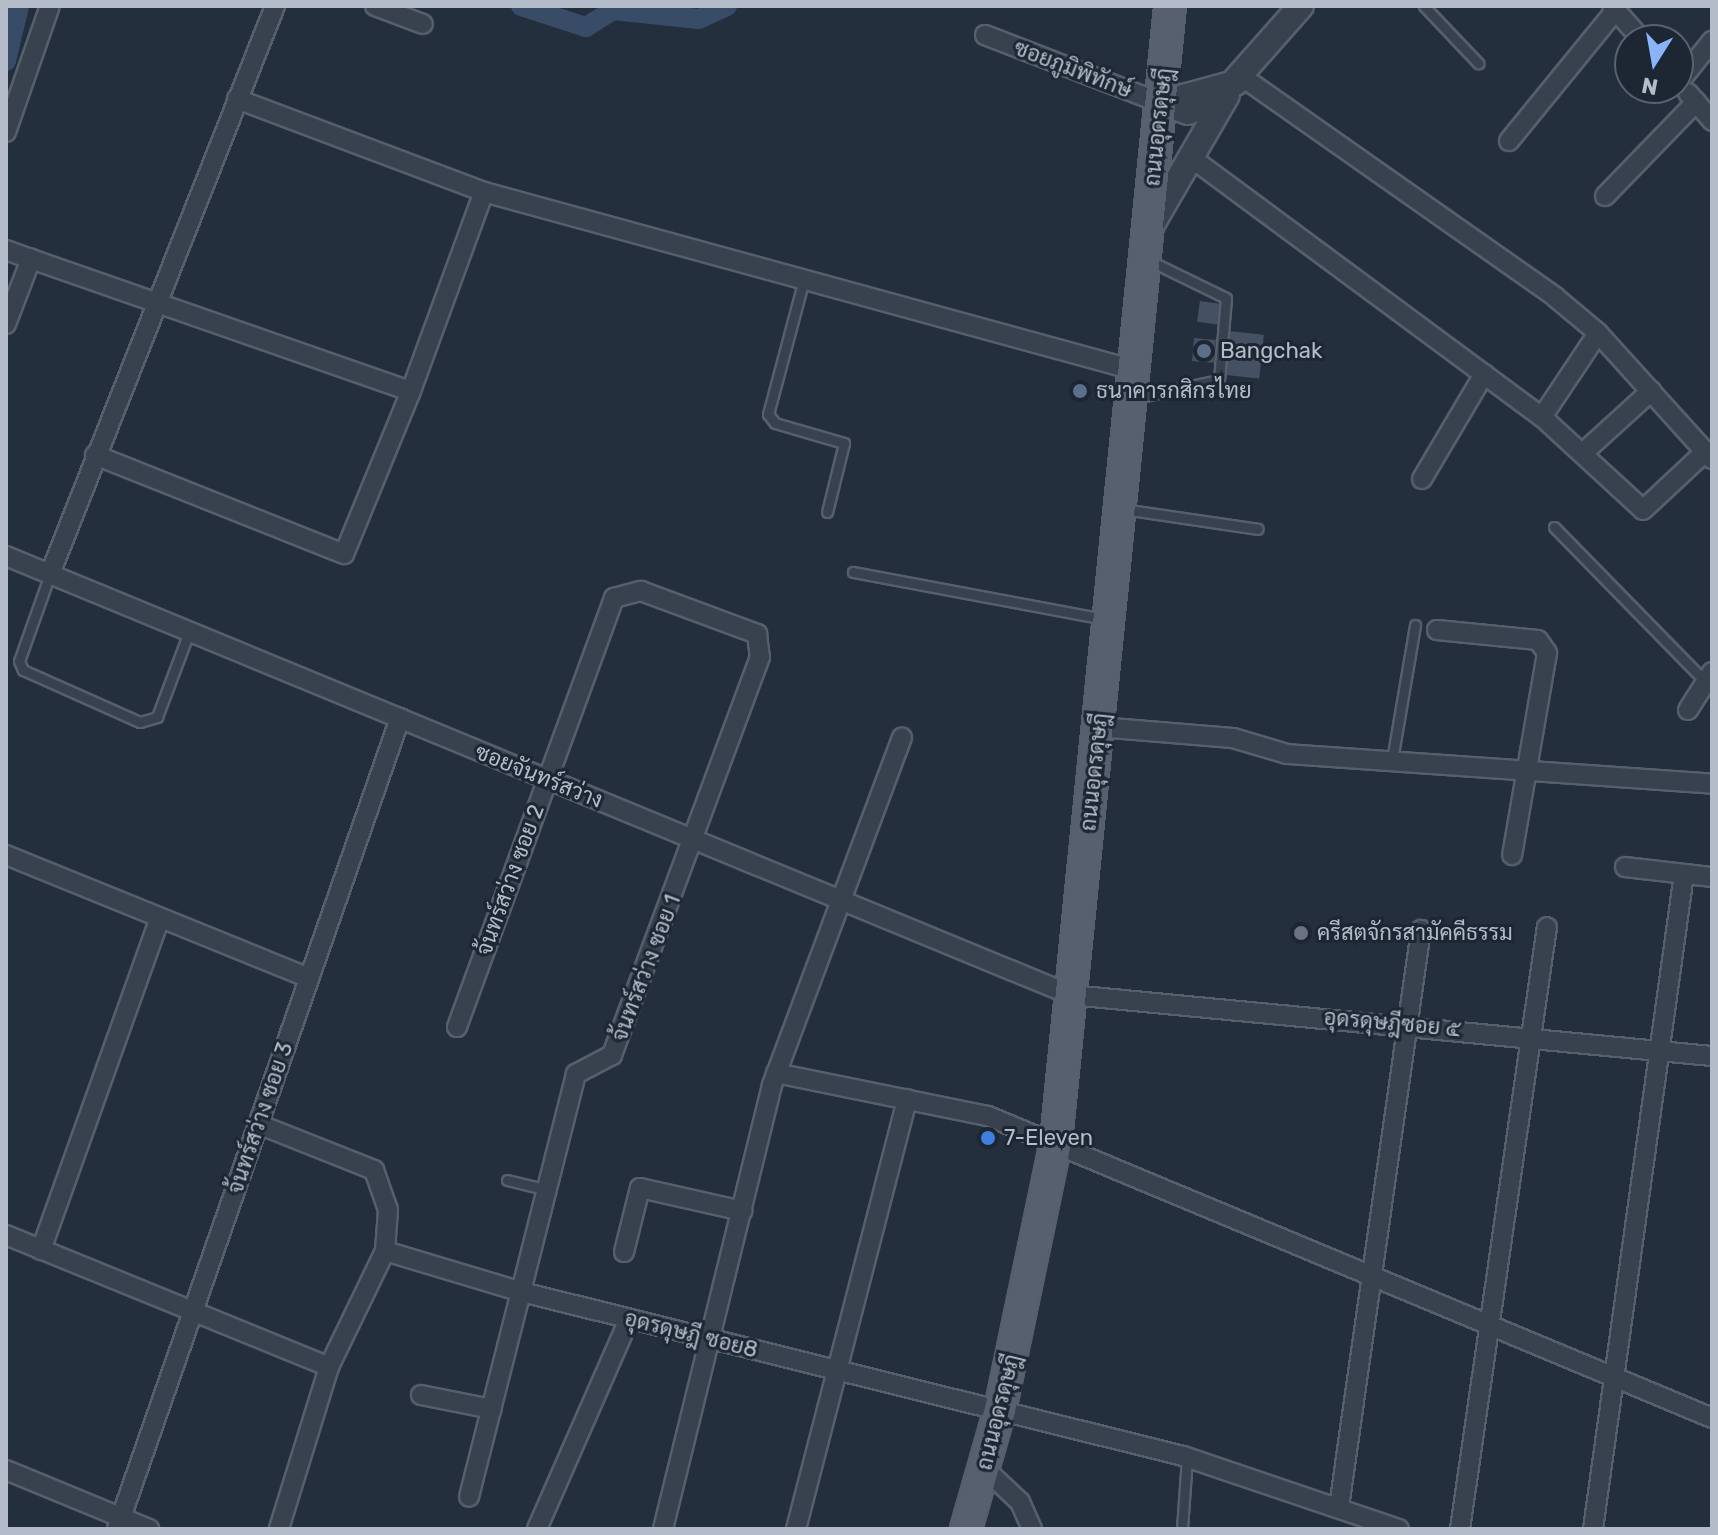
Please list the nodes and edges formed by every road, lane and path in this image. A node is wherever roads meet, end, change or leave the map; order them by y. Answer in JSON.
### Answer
{"nodes":[{"id":1,"x":50,"y":6,"type":"edge"},
{"id":2,"x":275,"y":6,"type":"edge"},
{"id":3,"x":375,"y":6,"type":"edge"},
{"id":4,"x":1170,"y":6,"type":"edge"},
{"id":5,"x":1301,"y":6,"type":"edge"},
{"id":6,"x":1424,"y":6,"type":"edge"},
{"id":7,"x":1614,"y":8,"type":"edge"},
{"id":8,"x":423,"y":24,"type":"dead end"},
{"id":9,"x":1628,"y":24,"type":"edge"},
{"id":10,"x":985,"y":35,"type":"dead end"},
{"id":11,"x":1712,"y":41,"type":"edge"},
{"id":12,"x":1478,"y":63,"type":"dead end"},
{"id":13,"x":1694,"y":63,"type":"edge"},
{"id":14,"x":1238,"y":80,"type":"junction"},
{"id":15,"x":237,"y":99,"type":"junction"},
{"id":16,"x":1696,"y":102,"type":"joint"},
{"id":17,"x":1161,"y":103,"type":"junction"},
{"id":18,"x":1712,"y":121,"type":"edge"},
{"id":19,"x":6,"y":132,"type":"edge"},
{"id":20,"x":1509,"y":141,"type":"dead end"},
{"id":21,"x":1189,"y":156,"type":"junction"},
{"id":22,"x":484,"y":192,"type":"junction"},
{"id":23,"x":1605,"y":196,"type":"dead end"},
{"id":24,"x":1147,"y":245,"type":"junction"},
{"id":25,"x":6,"y":250,"type":"edge"},
{"id":26,"x":31,"y":259,"type":"junction"},
{"id":27,"x":805,"y":276,"type":"junction"},
{"id":28,"x":153,"y":305,"type":"junction"},
{"id":29,"x":6,"y":324,"type":"edge"},
{"id":30,"x":1598,"y":333,"type":"junction"},
{"id":31,"x":1484,"y":374,"type":"junction"},
{"id":32,"x":1133,"y":384,"type":"junction"},
{"id":33,"x":411,"y":391,"type":"junction"},
{"id":34,"x":1651,"y":391,"type":"junction"},
{"id":35,"x":1542,"y":417,"type":"junction"},
{"id":36,"x":1584,"y":452,"type":"junction"},
{"id":37,"x":95,"y":455,"type":"junction"},
{"id":38,"x":1709,"y":456,"type":"edge"},
{"id":39,"x":1422,"y":479,"type":"dead end"},
{"id":40,"x":1120,"y":509,"type":"junction"},
{"id":41,"x":827,"y":512,"type":"dead end"},
{"id":42,"x":1554,"y":527,"type":"dead end"},
{"id":43,"x":1258,"y":529,"type":"dead end"},
{"id":44,"x":6,"y":556,"type":"edge"},
{"id":45,"x":853,"y":572,"type":"dead end"},
{"id":46,"x":50,"y":574,"type":"junction"},
{"id":47,"x":614,"y":598,"type":"joint"},
{"id":48,"x":1109,"y":619,"type":"junction"},
{"id":49,"x":1415,"y":625,"type":"dead end"},
{"id":50,"x":1437,"y":630,"type":"dead end"},
{"id":51,"x":189,"y":632,"type":"junction"},
{"id":52,"x":1709,"y":677,"type":"edge"},
{"id":53,"x":1688,"y":710,"type":"dead end"},
{"id":54,"x":400,"y":718,"type":"junction"},
{"id":55,"x":1099,"y":727,"type":"junction"},
{"id":56,"x":902,"y":737,"type":"dead end"},
{"id":57,"x":1392,"y":760,"type":"junction"},
{"id":58,"x":1528,"y":768,"type":"junction"},
{"id":59,"x":547,"y":779,"type":"junction"},
{"id":60,"x":1712,"y":784,"type":"edge"},
{"id":61,"x":695,"y":840,"type":"junction"},
{"id":62,"x":1512,"y":855,"type":"dead end"},
{"id":63,"x":7,"y":858,"type":"edge"},
{"id":64,"x":1625,"y":867,"type":"dead end"},
{"id":65,"x":1684,"y":874,"type":"junction"},
{"id":66,"x":1712,"y":877,"type":"edge"},
{"id":67,"x":838,"y":899,"type":"junction"},
{"id":68,"x":159,"y":920,"type":"junction"},
{"id":69,"x":1547,"y":927,"type":"dead end"},
{"id":70,"x":1421,"y":930,"type":"dead end"},
{"id":71,"x":309,"y":978,"type":"junction"},
{"id":72,"x":1071,"y":995,"type":"junction"},
{"id":73,"x":1406,"y":1023,"type":"junction"},
{"id":74,"x":457,"y":1027,"type":"dead end"},
{"id":75,"x":1531,"y":1036,"type":"junction"},
{"id":76,"x":1662,"y":1051,"type":"junction"},
{"id":77,"x":1712,"y":1056,"type":"edge"},
{"id":78,"x":776,"y":1073,"type":"junction"},
{"id":79,"x":907,"y":1099,"type":"junction"},
{"id":80,"x":258,"y":1124,"type":"junction"},
{"id":81,"x":1056,"y":1141,"type":"junction"},
{"id":82,"x":507,"y":1180,"type":"dead end"},
{"id":83,"x":548,"y":1190,"type":"junction"},
{"id":84,"x":742,"y":1211,"type":"junction"},
{"id":85,"x":6,"y":1235,"type":"edge"},
{"id":86,"x":41,"y":1250,"type":"junction"},
{"id":87,"x":385,"y":1251,"type":"junction"},
{"id":88,"x":624,"y":1252,"type":"dead end"},
{"id":89,"x":1367,"y":1278,"type":"junction"},
{"id":90,"x":522,"y":1292,"type":"junction"},
{"id":91,"x":193,"y":1311,"type":"junction"},
{"id":92,"x":629,"y":1319,"type":"junction"},
{"id":93,"x":1490,"y":1328,"type":"junction"},
{"id":94,"x":711,"y":1339,"type":"junction"},
{"id":95,"x":329,"y":1367,"type":"junction"},
{"id":96,"x":837,"y":1371,"type":"junction"},
{"id":97,"x":1615,"y":1376,"type":"junction"},
{"id":98,"x":421,"y":1395,"type":"dead end"},
{"id":99,"x":492,"y":1409,"type":"junction"},
{"id":100,"x":1000,"y":1410,"type":"junction"},
{"id":101,"x":1712,"y":1418,"type":"edge"},
{"id":102,"x":1187,"y":1457,"type":"junction"},
{"id":103,"x":985,"y":1469,"type":"junction"},
{"id":104,"x":6,"y":1470,"type":"edge"},
{"id":105,"x":469,"y":1497,"type":"dead end"},
{"id":106,"x":1339,"y":1507,"type":"junction"},
{"id":107,"x":119,"y":1523,"type":"edge"},
{"id":108,"x":149,"y":1529,"type":"edge"},
{"id":109,"x":279,"y":1529,"type":"edge"},
{"id":110,"x":537,"y":1529,"type":"edge"},
{"id":111,"x":663,"y":1529,"type":"edge"},
{"id":112,"x":796,"y":1529,"type":"edge"},
{"id":113,"x":966,"y":1529,"type":"edge"},
{"id":114,"x":1032,"y":1529,"type":"edge"},
{"id":115,"x":1182,"y":1529,"type":"edge"},
{"id":116,"x":1399,"y":1529,"type":"edge"},
{"id":117,"x":1460,"y":1529,"type":"edge"},
{"id":118,"x":1593,"y":1529,"type":"edge"}],
"edges":[{"from":1,"to":19,"type":"street"},
{"from":2,"to":15,"type":"street"},
{"from":3,"to":8,"type":"street"},
{"from":4,"to":17,"type":"main road","name":"ถนนอุดรดุษฎี"},
{"from":5,"to":14,"type":"street"},
{"from":6,"to":12,"type":"lane"},
{"from":7,"to":9,"type":"street"},
{"from":7,"to":20,"type":"street"},
{"from":10,"to":17,"type":"street","name":"ซอยภูมิพิทักษ์"},
{"from":11,"to":13,"type":"street"},
{"from":14,"to":17,"type":"street"},
{"from":14,"to":21,"type":"street"},
{"from":14,"to":30,"type":"street"},
{"from":15,"to":22,"type":"street"},
{"from":15,"to":28,"type":"street"},
{"from":16,"to":18,"type":"street"},
{"from":16,"to":23,"type":"street"},
{"from":17,"to":24,"type":"main road","name":"ถนนอุดรดุษฎี"},
{"from":21,"to":24,"type":"street"},
{"from":21,"to":31,"type":"street"},
{"from":22,"to":27,"type":"street"},
{"from":22,"to":33,"type":"street"},
{"from":24,"to":32,"type":"main road","name":"ถนนอุดรดุษฎี"},
{"from":24,"to":32,"type":"lane"},
{"from":25,"to":26,"type":"street"},
{"from":26,"to":28,"type":"street"},
{"from":26,"to":29,"type":"street"},
{"from":27,"to":32,"type":"street"},
{"from":27,"to":41,"type":"lane"},
{"from":28,"to":33,"type":"street"},
{"from":28,"to":37,"type":"street"},
{"from":30,"to":34,"type":"street"},
{"from":30,"to":35,"type":"street"},
{"from":31,"to":35,"type":"street"},
{"from":31,"to":39,"type":"street"},
{"from":32,"to":40,"type":"main road","name":"ถนนอุดรดุษฎี"},
{"from":33,"to":37,"type":"street"},
{"from":34,"to":36,"type":"street"},
{"from":34,"to":38,"type":"street"},
{"from":35,"to":36,"type":"street"},
{"from":36,"to":38,"type":"street"},
{"from":37,"to":46,"type":"street"},
{"from":40,"to":43,"type":"lane"},
{"from":40,"to":48,"type":"main road","name":"ถนนอุดรดุษฎี"},
{"from":42,"to":52,"type":"lane"},
{"from":44,"to":46,"type":"street","name":"ซอยจันทร์สว่าง"},
{"from":45,"to":48,"type":"lane"},
{"from":46,"to":51,"type":"street","name":"ซอยจันทร์สว่าง"},
{"from":46,"to":51,"type":"lane"},
{"from":47,"to":59,"type":"street","name":"จ้นทร์สว่าง ซอย 2"},
{"from":47,"to":61,"type":"street","name":"จ้นทร์สว่าง ซอย 1"},
{"from":48,"to":55,"type":"main road","name":"ถนนอุดรดุษฎี"},
{"from":49,"to":57,"type":"lane"},
{"from":50,"to":58,"type":"street"},
{"from":51,"to":54,"type":"street","name":"ซอยจันทร์สว่าง"},
{"from":52,"to":53,"type":"street"},
{"from":54,"to":59,"type":"street","name":"ซอยจันทร์สว่าง"},
{"from":54,"to":71,"type":"street","name":"จ้นทร์สว่าง ซอย 3"},
{"from":55,"to":57,"type":"street"},
{"from":55,"to":72,"type":"main road","name":"ถนนอุดรดุษฎี"},
{"from":56,"to":67,"type":"street"},
{"from":57,"to":58,"type":"street"},
{"from":58,"to":60,"type":"street"},
{"from":58,"to":62,"type":"street"},
{"from":59,"to":61,"type":"street","name":"ซอยจันทร์สว่าง"},
{"from":59,"to":74,"type":"street","name":"จ้นทร์สว่าง ซอย 2"},
{"from":61,"to":67,"type":"street","name":"ซอยจันทร์สว่าง"},
{"from":61,"to":83,"type":"street","name":"จ้นทร์สว่าง ซอย 1"},
{"from":63,"to":68,"type":"street"},
{"from":64,"to":65,"type":"street"},
{"from":65,"to":66,"type":"street"},
{"from":65,"to":76,"type":"street"},
{"from":67,"to":72,"type":"street","name":"ซอยจันทร์สว่าง"},
{"from":67,"to":78,"type":"street"},
{"from":68,"to":71,"type":"street"},
{"from":68,"to":86,"type":"street"},
{"from":69,"to":75,"type":"street"},
{"from":70,"to":73,"type":"street"},
{"from":71,"to":80,"type":"street","name":"จ้นทร์สว่าง ซอย 3"},
{"from":72,"to":73,"type":"street","name":"อุดรดุษฎีซอย ๕"},
{"from":72,"to":81,"type":"main road","name":"ถนนอุดรดุษฎี"},
{"from":73,"to":75,"type":"street","name":"อุดรดุษฎีซอย ๕"},
{"from":73,"to":89,"type":"street"},
{"from":75,"to":76,"type":"street","name":"อุดรดุษฎีซอย ๕"},
{"from":75,"to":93,"type":"street"},
{"from":76,"to":77,"type":"street","name":"อุดรดุษฎีซอย ๕"},
{"from":76,"to":97,"type":"street"},
{"from":78,"to":79,"type":"street"},
{"from":78,"to":84,"type":"street"},
{"from":79,"to":81,"type":"street"},
{"from":79,"to":96,"type":"street"},
{"from":80,"to":87,"type":"street"},
{"from":80,"to":91,"type":"street","name":"จ้นทร์สว่าง ซอย 3"},
{"from":81,"to":89,"type":"street"},
{"from":81,"to":100,"type":"main road","name":"ถนนอุดรดุษฎี"},
{"from":82,"to":83,"type":"lane"},
{"from":83,"to":90,"type":"street","name":"จ้นทร์สว่าง ซอย 1"},
{"from":84,"to":88,"type":"street"},
{"from":84,"to":94,"type":"street"},
{"from":85,"to":86,"type":"street"},
{"from":86,"to":91,"type":"street"},
{"from":87,"to":90,"type":"street","name":"อุดรดุษฎี ซอย8"},
{"from":87,"to":95,"type":"street"},
{"from":89,"to":93,"type":"street"},
{"from":89,"to":106,"type":"street"},
{"from":90,"to":92,"type":"street","name":"อุดรดุษฎี ซอย8"},
{"from":90,"to":99,"type":"street","name":"จ้นทร์สว่าง ซอย 1"},
{"from":91,"to":95,"type":"street"},
{"from":91,"to":107,"type":"street","name":"จ้นทร์สว่าง ซอย 3"},
{"from":92,"to":94,"type":"street","name":"อุดรดุษฎี ซอย8"},
{"from":92,"to":110,"type":"street"},
{"from":93,"to":97,"type":"street"},
{"from":93,"to":117,"type":"street"},
{"from":94,"to":96,"type":"street","name":"อุดรดุษฎี ซอย8"},
{"from":94,"to":111,"type":"street"},
{"from":95,"to":109,"type":"street"},
{"from":96,"to":100,"type":"street","name":"อุดรดุษฎี ซอย8"},
{"from":96,"to":112,"type":"street"},
{"from":97,"to":101,"type":"street"},
{"from":97,"to":118,"type":"street"},
{"from":98,"to":99,"type":"street"},
{"from":99,"to":105,"type":"street","name":"จ้นทร์สว่าง ซอย 1"},
{"from":100,"to":102,"type":"street","name":"อุดรดุษฎี ซอย8"},
{"from":100,"to":103,"type":"main road","name":"ถนนอุดรดุษฎี"},
{"from":102,"to":106,"type":"street","name":"อุดรดุษฎี ซอย8"},
{"from":102,"to":115,"type":"lane"},
{"from":103,"to":113,"type":"main road","name":"ถนนอุดรดุษฎี"},
{"from":103,"to":114,"type":"street"},
{"from":104,"to":107,"type":"street"},
{"from":106,"to":116,"type":"street","name":"อุดรดุษฎี ซอย8"},
{"from":107,"to":108,"type":"street"}]}
